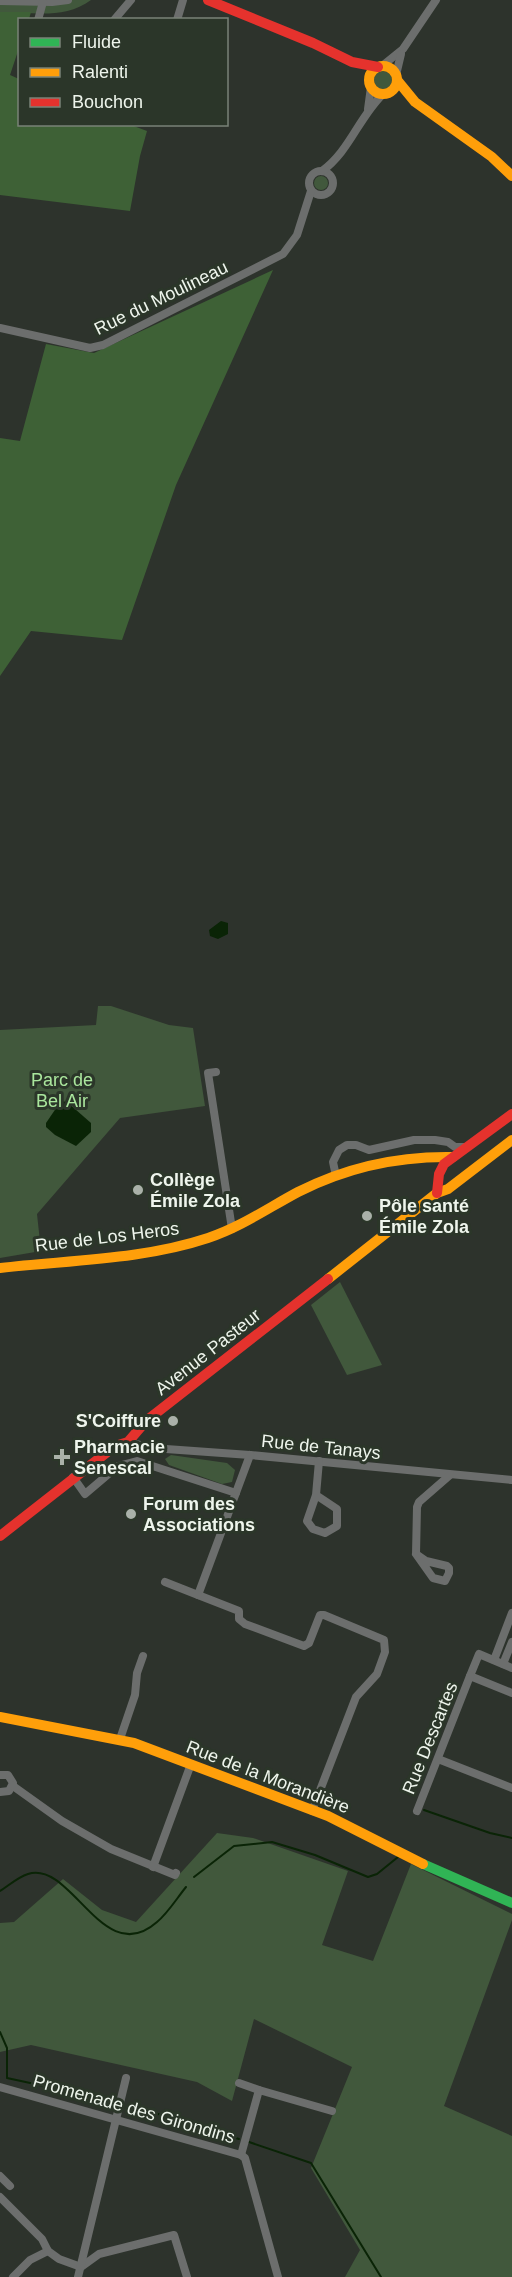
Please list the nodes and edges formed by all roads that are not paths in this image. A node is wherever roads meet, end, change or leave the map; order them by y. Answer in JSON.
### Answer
{"nodes":[{"id":1,"x":68,"y":0,"type":"edge"},
{"id":2,"x":131,"y":0,"type":"edge"},
{"id":3,"x":183,"y":0,"type":"edge"},
{"id":4,"x":208,"y":0,"type":"edge"},
{"id":5,"x":436,"y":0,"type":"edge"},
{"id":6,"x":0,"y":1,"type":"edge"},
{"id":7,"x":44,"y":2,"type":"junction"},
{"id":8,"x":39,"y":18,"type":"edge"},
{"id":9,"x":116,"y":18,"type":"edge"},
{"id":10,"x":178,"y":18,"type":"edge"},
{"id":11,"x":403,"y":50,"type":"junction"},
{"id":12,"x":348,"y":61,"type":"junction"},
{"id":13,"x":380,"y":67,"type":"junction"},
{"id":14,"x":397,"y":77,"type":"junction"},
{"id":15,"x":370,"y":85,"type":"junction"},
{"id":16,"x":385,"y":94,"type":"junction"},
{"id":17,"x":415,"y":102,"type":"junction"},
{"id":18,"x":367,"y":113,"type":"junction"},
{"id":19,"x":336,"y":159,"type":"junction"},
{"id":20,"x":322,"y":171,"type":"junction"},
{"id":21,"x":512,"y":176,"type":"edge"},
{"id":22,"x":332,"y":178,"type":"junction"},
{"id":23,"x":311,"y":190,"type":"junction"},
{"id":24,"x":321,"y":196,"type":"junction"},
{"id":25,"x":306,"y":212,"type":"junction"},
{"id":26,"x":0,"y":328,"type":"edge"},
{"id":27,"x":216,"y":1072,"type":"dead end"},
{"id":28,"x":512,"y":1114,"type":"edge"},
{"id":29,"x":512,"y":1140,"type":"edge"},
{"id":30,"x":467,"y":1147,"type":"junction"},
{"id":31,"x":423,"y":1156,"type":"junction"},
{"id":32,"x":453,"y":1157,"type":"junction"},
{"id":33,"x":471,"y":1170,"type":"junction"},
{"id":34,"x":439,"y":1174,"type":"junction"},
{"id":35,"x":336,"y":1176,"type":"junction"},
{"id":36,"x":437,"y":1193,"type":"junction"},
{"id":37,"x":232,"y":1229,"type":"junction"},
{"id":38,"x":0,"y":1268,"type":"edge"},
{"id":39,"x":128,"y":1442,"type":"junction"},
{"id":40,"x":250,"y":1455,"type":"junction"},
{"id":41,"x":319,"y":1461,"type":"junction"},
{"id":42,"x":450,"y":1475,"type":"junction"},
{"id":43,"x":73,"y":1477,"type":"junction"},
{"id":44,"x":512,"y":1480,"type":"edge"},
{"id":45,"x":236,"y":1493,"type":"junction"},
{"id":46,"x":316,"y":1495,"type":"junction"},
{"id":47,"x":0,"y":1536,"type":"edge"},
{"id":48,"x":416,"y":1554,"type":"dead end"},
{"id":49,"x":165,"y":1582,"type":"dead end"},
{"id":50,"x":198,"y":1595,"type":"junction"},
{"id":51,"x":512,"y":1613,"type":"edge"},
{"id":52,"x":512,"y":1642,"type":"edge"},
{"id":53,"x":143,"y":1656,"type":"dead end"},
{"id":54,"x":494,"y":1660,"type":"junction"},
{"id":55,"x":503,"y":1664,"type":"junction"},
{"id":56,"x":512,"y":1668,"type":"edge"},
{"id":57,"x":470,"y":1676,"type":"junction"},
{"id":58,"x":512,"y":1693,"type":"edge"},
{"id":59,"x":0,"y":1717,"type":"edge"},
{"id":60,"x":120,"y":1739,"type":"junction"},
{"id":61,"x":438,"y":1759,"type":"junction"},
{"id":62,"x":191,"y":1764,"type":"junction"},
{"id":63,"x":0,"y":1773,"type":"edge"},
{"id":64,"x":13,"y":1786,"type":"junction"},
{"id":65,"x":512,"y":1788,"type":"edge"},
{"id":66,"x":0,"y":1792,"type":"edge"},
{"id":67,"x":312,"y":1811,"type":"junction"},
{"id":68,"x":417,"y":1811,"type":"dead end"},
{"id":69,"x":153,"y":1867,"type":"junction"},
{"id":70,"x":176,"y":1873,"type":"dead end"},
{"id":71,"x":512,"y":1903,"type":"edge"},
{"id":72,"x":126,"y":2078,"type":"dead end"},
{"id":73,"x":239,"y":2083,"type":"dead end"},
{"id":74,"x":0,"y":2087,"type":"edge"},
{"id":75,"x":259,"y":2090,"type":"junction"},
{"id":76,"x":332,"y":2111,"type":"dead end"},
{"id":77,"x":116,"y":2120,"type":"junction"},
{"id":78,"x":242,"y":2155,"type":"junction"},
{"id":79,"x":0,"y":2176,"type":"edge"},
{"id":80,"x":10,"y":2186,"type":"dead end"},
{"id":81,"x":0,"y":2197,"type":"edge"},
{"id":82,"x":48,"y":2251,"type":"junction"},
{"id":83,"x":81,"y":2266,"type":"junction"},
{"id":84,"x":13,"y":2277,"type":"edge"},
{"id":85,"x":78,"y":2277,"type":"edge"},
{"id":86,"x":188,"y":2277,"type":"edge"},
{"id":87,"x":278,"y":2277,"type":"edge"}],
"edges":[{"from":1,"to":7,"type":"street"},
{"from":2,"to":9,"type":"street"},
{"from":3,"to":10,"type":"street"},
{"from":4,"to":12,"type":"street"},
{"from":5,"to":11,"type":"street"},
{"from":6,"to":7,"type":"street"},
{"from":7,"to":8,"type":"street"},
{"from":11,"to":13,"type":"street"},
{"from":11,"to":14,"type":"street"},
{"from":12,"to":13,"type":"street"},
{"from":12,"to":15,"type":"street"},
{"from":13,"to":14,"type":"street"},
{"from":13,"to":15,"type":"street"},
{"from":14,"to":16,"type":"street"},
{"from":14,"to":17,"type":"street"},
{"from":15,"to":16,"type":"street"},
{"from":15,"to":18,"type":"street"},
{"from":16,"to":17,"type":"street"},
{"from":16,"to":18,"type":"street"},
{"from":17,"to":21,"type":"street"},
{"from":18,"to":19,"type":"street"},
{"from":19,"to":20,"type":"street"},
{"from":19,"to":22,"type":"street"},
{"from":20,"to":22,"type":"street"},
{"from":20,"to":23,"type":"street"},
{"from":22,"to":24,"type":"street"},
{"from":23,"to":24,"type":"street"},
{"from":23,"to":25,"type":"street","name":"Rue du Moulineau"},
{"from":24,"to":25,"type":"street","name":"Rue du Moulineau"},
{"from":25,"to":26,"type":"street","name":"Rue du Moulineau"},
{"from":27,"to":37,"type":"street"},
{"from":28,"to":30,"type":"street"},
{"from":29,"to":33,"type":"street","name":"Avenue Pasteur"},
{"from":30,"to":32,"type":"street"},
{"from":30,"to":33,"type":"street"},
{"from":30,"to":35,"type":"street"},
{"from":31,"to":32,"type":"street","name":"Rue de Los Heros"},
{"from":31,"to":34,"type":"street"},
{"from":31,"to":35,"type":"street","name":"Rue de Los Heros"},
{"from":32,"to":34,"type":"street"},
{"from":33,"to":36,"type":"street","name":"Avenue Pasteur"},
{"from":34,"to":36,"type":"street"},
{"from":35,"to":37,"type":"street","name":"Rue de Los Heros"},
{"from":36,"to":39,"type":"street","name":"Avenue Pasteur"},
{"from":37,"to":38,"type":"street","name":"Rue de Los Heros"},
{"from":39,"to":40,"type":"street","name":"Rue de Tanays"},
{"from":39,"to":43,"type":"street","name":"Avenue Pasteur"},
{"from":40,"to":41,"type":"street","name":"Rue de Tanays"},
{"from":40,"to":45,"type":"street"},
{"from":41,"to":42,"type":"street","name":"Rue de Tanays"},
{"from":41,"to":46,"type":"street"},
{"from":42,"to":44,"type":"street","name":"Rue de Tanays"},
{"from":42,"to":48,"type":"street"},
{"from":43,"to":45,"type":"street"},
{"from":43,"to":47,"type":"street","name":"Avenue Pasteur"},
{"from":45,"to":50,"type":"street"},
{"from":46,"to":46,"type":"street"},
{"from":49,"to":50,"type":"street"},
{"from":50,"to":67,"type":"street"},
{"from":51,"to":54,"type":"street"},
{"from":52,"to":55,"type":"street"},
{"from":53,"to":60,"type":"street"},
{"from":54,"to":55,"type":"street"},
{"from":54,"to":57,"type":"street","name":"Rue Descartes"},
{"from":55,"to":56,"type":"street"},
{"from":57,"to":58,"type":"street"},
{"from":57,"to":61,"type":"street","name":"Rue Descartes"},
{"from":59,"to":60,"type":"street","name":"Rue de la Morandière"},
{"from":60,"to":62,"type":"street","name":"Rue de la Morandière"},
{"from":61,"to":65,"type":"street"},
{"from":61,"to":68,"type":"street","name":"Rue Descartes"},
{"from":62,"to":67,"type":"street","name":"Rue de la Morandière"},
{"from":62,"to":69,"type":"street"},
{"from":63,"to":64,"type":"street"},
{"from":64,"to":66,"type":"street"},
{"from":64,"to":69,"type":"street"},
{"from":67,"to":71,"type":"street","name":"Rue de la Morandière"},
{"from":69,"to":70,"type":"street"},
{"from":72,"to":77,"type":"street"},
{"from":73,"to":75,"type":"street"},
{"from":74,"to":77,"type":"street","name":"Promenade des Girondins"},
{"from":75,"to":76,"type":"street"},
{"from":75,"to":78,"type":"street"},
{"from":77,"to":78,"type":"street","name":"Promenade des Girondins"},
{"from":77,"to":83,"type":"street"},
{"from":78,"to":87,"type":"street","name":"Promenade des Girondins"},
{"from":79,"to":80,"type":"street"},
{"from":81,"to":82,"type":"street"},
{"from":82,"to":83,"type":"street"},
{"from":82,"to":84,"type":"street"},
{"from":83,"to":85,"type":"street"},
{"from":83,"to":86,"type":"street"}]}
